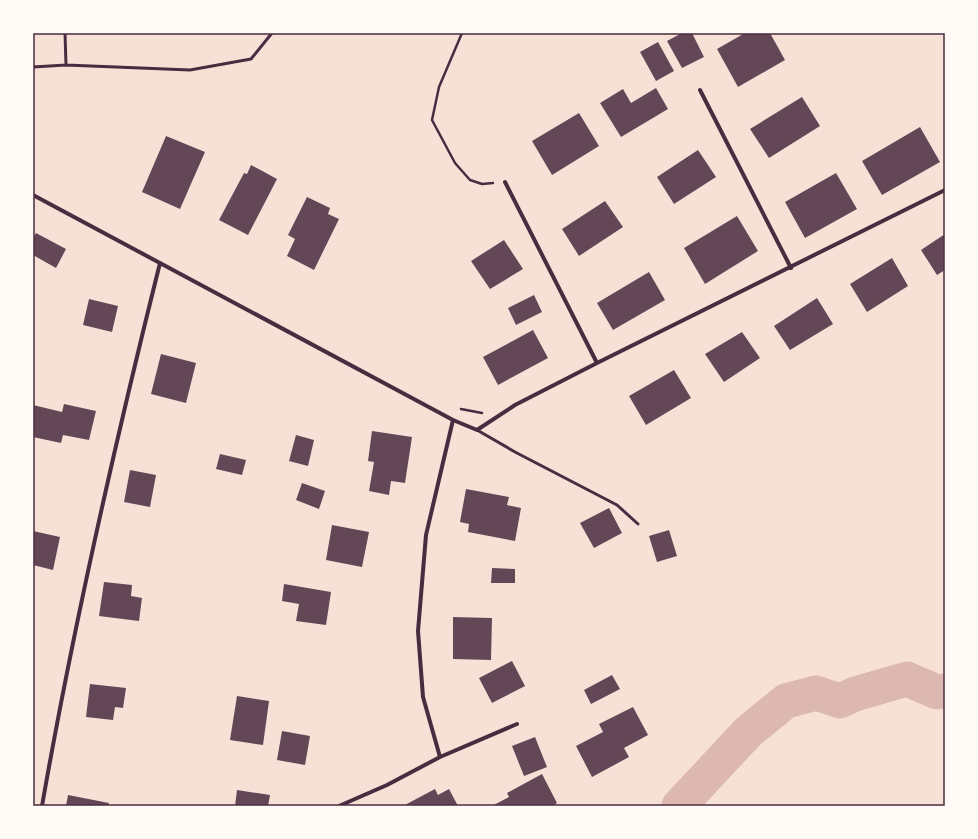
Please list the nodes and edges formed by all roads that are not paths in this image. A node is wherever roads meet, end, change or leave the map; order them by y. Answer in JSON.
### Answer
{"nodes":[{"id":1,"x":65,"y":33,"type":"edge"},
{"id":2,"x":272,"y":33,"type":"edge"},
{"id":3,"x":66,"y":65,"type":"junction"},
{"id":4,"x":33,"y":67,"type":"edge"},
{"id":5,"x":700,"y":90,"type":"dead end"},
{"id":6,"x":506,"y":182,"type":"road end"},
{"id":7,"x":945,"y":190,"type":"edge"},
{"id":8,"x":33,"y":194,"type":"edge"},
{"id":9,"x":160,"y":263,"type":"junction"},
{"id":10,"x":791,"y":268,"type":"junction"},
{"id":11,"x":596,"y":363,"type":"junction"},
{"id":12,"x":453,"y":420,"type":"junction"},
{"id":13,"x":477,"y":430,"type":"junction"},
{"id":14,"x":638,"y":524,"type":"dead end"},
{"id":15,"x":517,"y":724,"type":"dead end"},
{"id":16,"x":440,"y":757,"type":"junction"},
{"id":17,"x":42,"y":806,"type":"edge"},
{"id":18,"x":339,"y":806,"type":"edge"}],
"edges":[{"from":1,"to":3,"type":"lane"},
{"from":2,"to":3,"type":"lane"},
{"from":3,"to":4,"type":"lane"},
{"from":5,"to":10,"type":"street"},
{"from":6,"to":11,"type":"street"},
{"from":7,"to":10,"type":"street"},
{"from":8,"to":9,"type":"street"},
{"from":9,"to":12,"type":"street"},
{"from":9,"to":17,"type":"street"},
{"from":10,"to":11,"type":"street"},
{"from":11,"to":13,"type":"street"},
{"from":12,"to":13,"type":"street"},
{"from":12,"to":16,"type":"street"},
{"from":13,"to":14,"type":"lane"},
{"from":15,"to":16,"type":"street"},
{"from":16,"to":18,"type":"street"}]}
